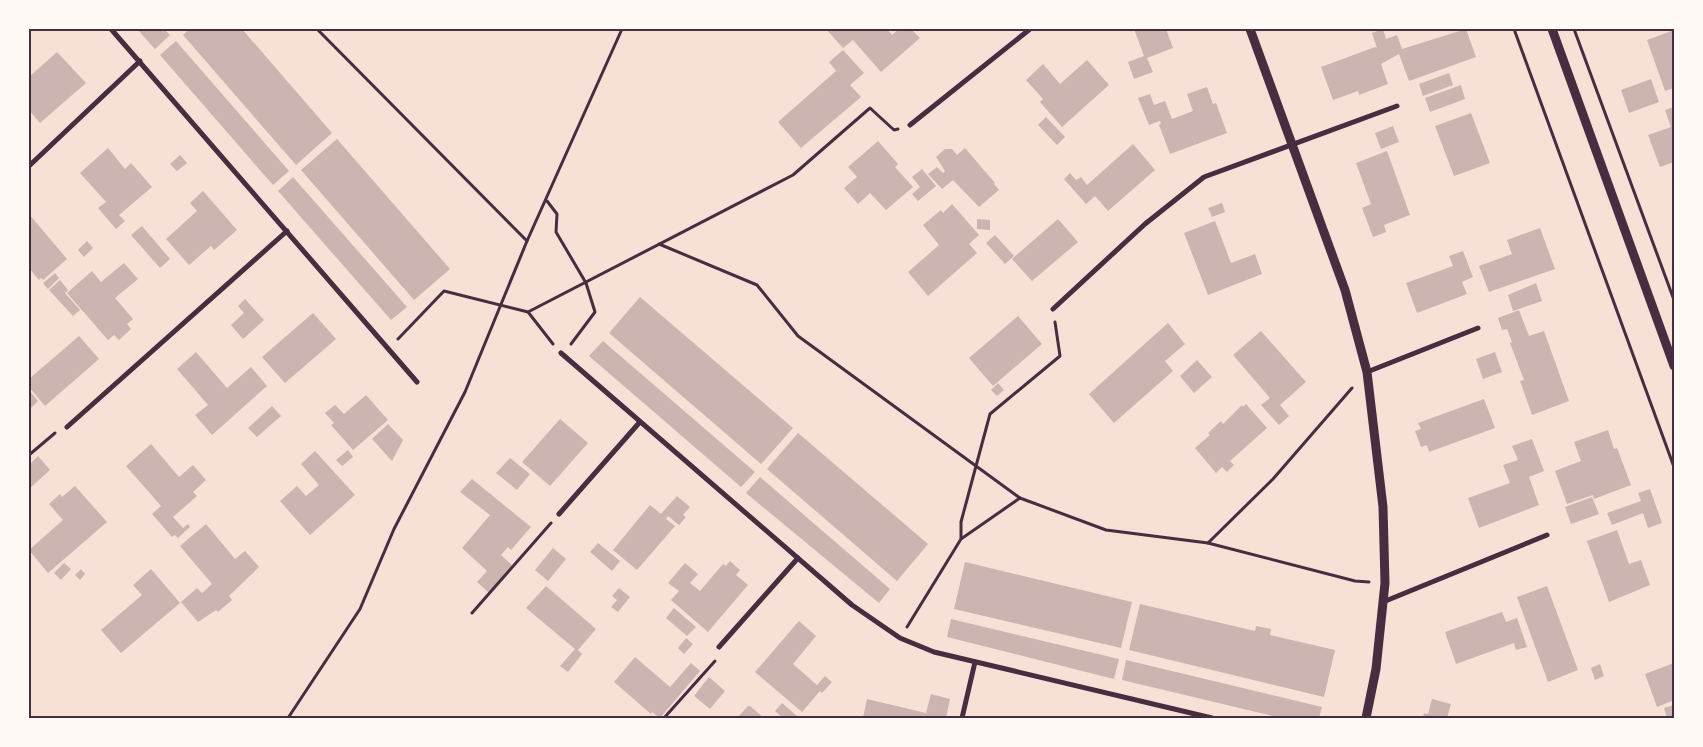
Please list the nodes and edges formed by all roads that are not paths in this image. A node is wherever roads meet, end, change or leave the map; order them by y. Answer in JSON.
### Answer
{"nodes":[{"id":1,"x":111,"y":29,"type":"edge"},
{"id":2,"x":1030,"y":29,"type":"edge"},
{"id":3,"x":1250,"y":29,"type":"edge"},
{"id":4,"x":1552,"y":29,"type":"edge"},
{"id":5,"x":140,"y":61,"type":"junction"},
{"id":6,"x":1397,"y":106,"type":"dead end"},
{"id":7,"x":910,"y":125,"type":"road end"},
{"id":8,"x":1293,"y":145,"type":"junction"},
{"id":9,"x":29,"y":166,"type":"edge"},
{"id":10,"x":287,"y":231,"type":"junction"},
{"id":11,"x":1053,"y":309,"type":"road end"},
{"id":12,"x":1478,"y":328,"type":"dead end"},
{"id":13,"x":560,"y":354,"type":"road end"},
{"id":14,"x":1674,"y":366,"type":"edge"},
{"id":15,"x":1367,"y":372,"type":"junction"},
{"id":16,"x":417,"y":382,"type":"dead end"},
{"id":17,"x":639,"y":422,"type":"junction"},
{"id":18,"x":67,"y":427,"type":"road end"},
{"id":19,"x":559,"y":514,"type":"road end"},
{"id":20,"x":1547,"y":535,"type":"dead end"},
{"id":21,"x":798,"y":558,"type":"junction"},
{"id":22,"x":1384,"y":602,"type":"junction"},
{"id":23,"x":719,"y":647,"type":"road end"},
{"id":24,"x":975,"y":662,"type":"junction"},
{"id":25,"x":962,"y":718,"type":"edge"},
{"id":26,"x":1212,"y":718,"type":"edge"},
{"id":27,"x":1366,"y":718,"type":"edge"}],
"edges":[{"from":1,"to":5,"type":"street"},
{"from":2,"to":7,"type":"street"},
{"from":3,"to":8,"type":"street"},
{"from":4,"to":14,"type":"street"},
{"from":5,"to":9,"type":"street"},
{"from":5,"to":10,"type":"street"},
{"from":6,"to":8,"type":"street"},
{"from":8,"to":11,"type":"street"},
{"from":8,"to":15,"type":"street"},
{"from":10,"to":16,"type":"street"},
{"from":10,"to":18,"type":"street"},
{"from":12,"to":15,"type":"street"},
{"from":13,"to":17,"type":"street"},
{"from":15,"to":22,"type":"street"},
{"from":17,"to":19,"type":"street"},
{"from":17,"to":21,"type":"street"},
{"from":20,"to":22,"type":"street"},
{"from":21,"to":23,"type":"street"},
{"from":21,"to":24,"type":"street"},
{"from":22,"to":27,"type":"street"},
{"from":24,"to":25,"type":"street"},
{"from":24,"to":26,"type":"street"}]}
